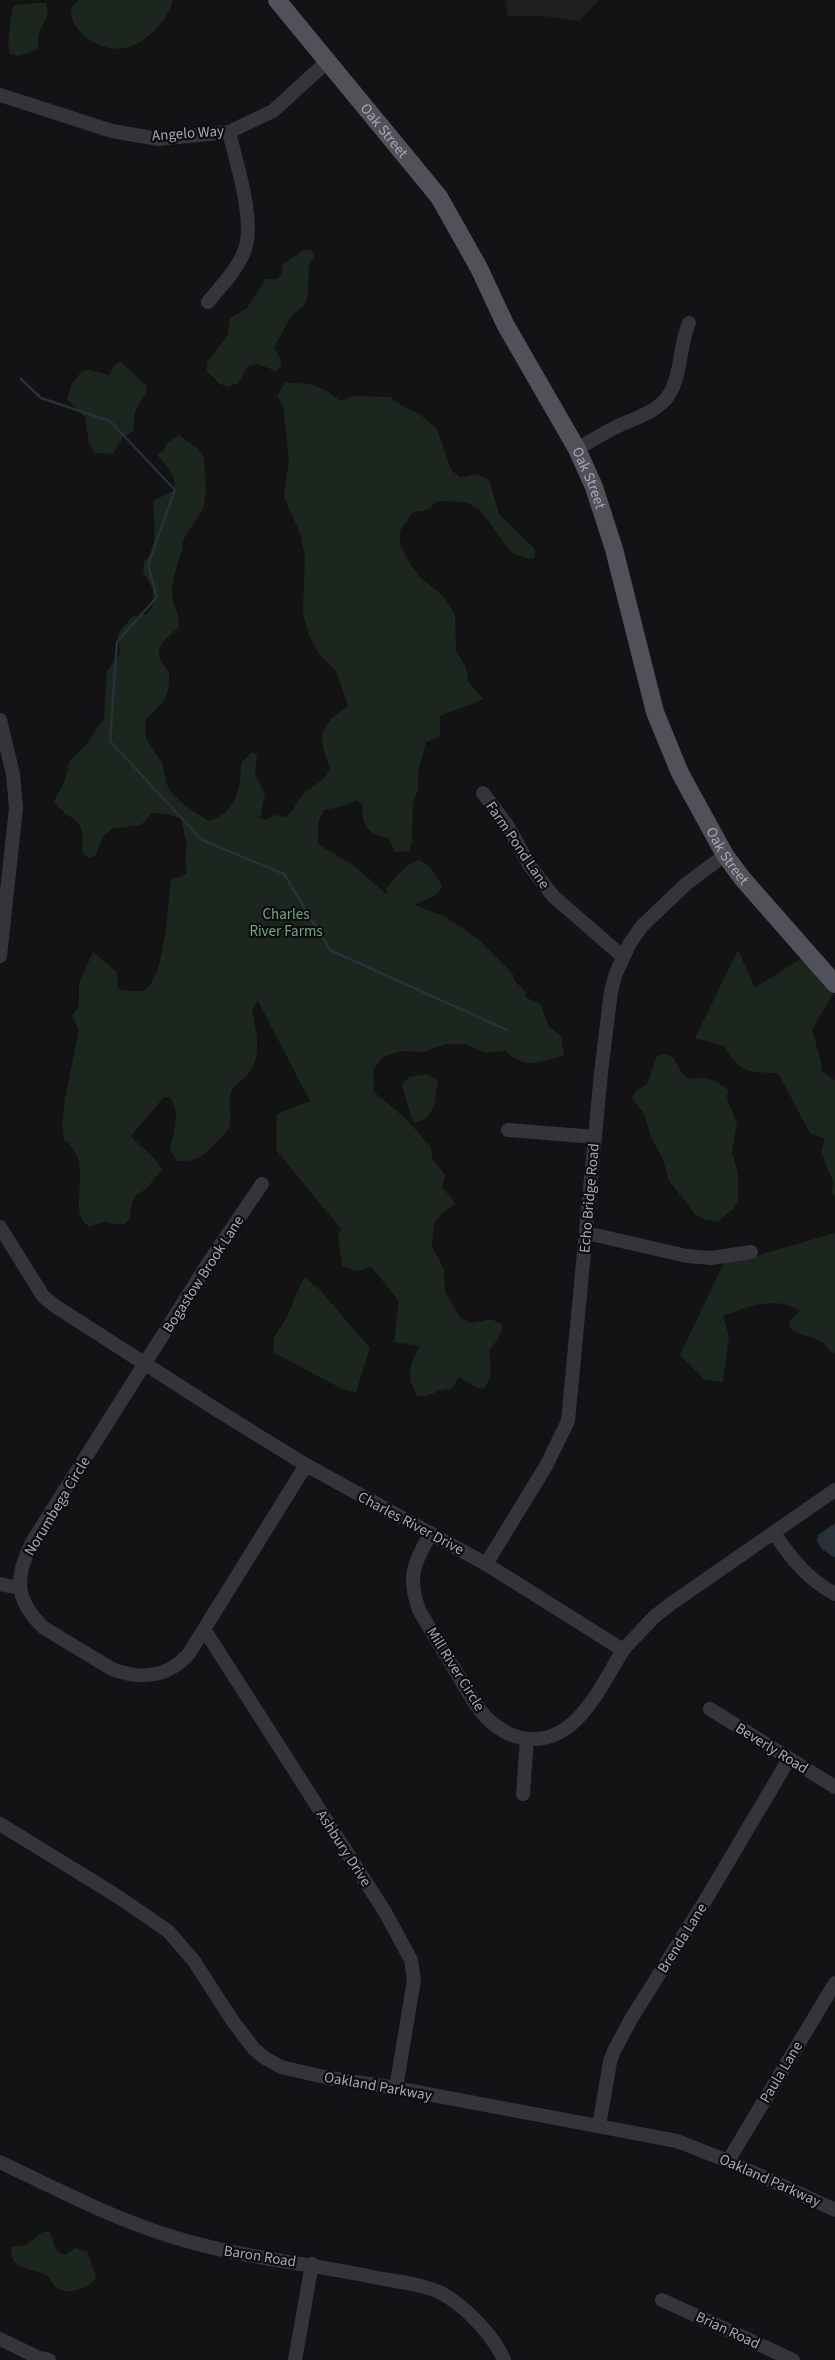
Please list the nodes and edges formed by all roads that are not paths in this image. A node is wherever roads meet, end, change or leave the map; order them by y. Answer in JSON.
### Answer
{"nodes":[{"id":1,"x":277,"y":0,"type":"edge"},
{"id":2,"x":329,"y":60,"type":"junction"},
{"id":3,"x":0,"y":95,"type":"edge"},
{"id":4,"x":229,"y":132,"type":"junction"},
{"id":5,"x":208,"y":302,"type":"dead end"},
{"id":6,"x":689,"y":323,"type":"dead end"},
{"id":7,"x":577,"y":449,"type":"junction"},
{"id":8,"x":0,"y":720,"type":"edge"},
{"id":9,"x":483,"y":793,"type":"dead end"},
{"id":10,"x":725,"y":855,"type":"junction"},
{"id":11,"x":2,"y":926,"type":"edge"},
{"id":12,"x":0,"y":956,"type":"edge"},
{"id":13,"x":622,"y":956,"type":"junction"},
{"id":14,"x":835,"y":984,"type":"edge"},
{"id":15,"x":508,"y":1130,"type":"dead end"},
{"id":16,"x":595,"y":1137,"type":"junction"},
{"id":17,"x":262,"y":1184,"type":"dead end"},
{"id":18,"x":0,"y":1227,"type":"edge"},
{"id":19,"x":586,"y":1233,"type":"junction"},
{"id":20,"x":751,"y":1252,"type":"dead end"},
{"id":21,"x":145,"y":1364,"type":"junction"},
{"id":22,"x":306,"y":1465,"type":"junction"},
{"id":23,"x":835,"y":1490,"type":"edge"},
{"id":24,"x":774,"y":1532,"type":"junction"},
{"id":25,"x":430,"y":1533,"type":"junction"},
{"id":26,"x":486,"y":1564,"type":"junction"},
{"id":27,"x":0,"y":1584,"type":"edge"},
{"id":28,"x":20,"y":1588,"type":"junction"},
{"id":29,"x":835,"y":1594,"type":"edge"},
{"id":30,"x":204,"y":1629,"type":"junction"},
{"id":31,"x":622,"y":1650,"type":"junction"},
{"id":32,"x":710,"y":1708,"type":"dead end"},
{"id":33,"x":527,"y":1739,"type":"junction"},
{"id":34,"x":789,"y":1759,"type":"junction"},
{"id":35,"x":835,"y":1787,"type":"edge"},
{"id":36,"x":523,"y":1794,"type":"dead end"},
{"id":37,"x":0,"y":1824,"type":"edge"},
{"id":38,"x":835,"y":1984,"type":"edge"},
{"id":39,"x":396,"y":2088,"type":"junction"},
{"id":40,"x":598,"y":2126,"type":"junction"},
{"id":41,"x":728,"y":2161,"type":"junction"},
{"id":42,"x":0,"y":2162,"type":"edge"},
{"id":43,"x":835,"y":2210,"type":"edge"},
{"id":44,"x":312,"y":2264,"type":"junction"},
{"id":45,"x":662,"y":2300,"type":"dead end"},
{"id":46,"x":0,"y":2339,"type":"edge"},
{"id":47,"x":49,"y":2360,"type":"edge"},
{"id":48,"x":296,"y":2360,"type":"edge"},
{"id":49,"x":504,"y":2360,"type":"edge"},
{"id":50,"x":793,"y":2360,"type":"edge"}],
"edges":[{"from":1,"to":2,"type":"main road","name":"Oak Street"},
{"from":2,"to":4,"type":"street","name":"Angelo Way"},
{"from":2,"to":7,"type":"main road","name":"Oak Street"},
{"from":3,"to":4,"type":"street","name":"Angelo Way"},
{"from":4,"to":5,"type":"street"},
{"from":6,"to":7,"type":"street"},
{"from":7,"to":10,"type":"main road","name":"Oak Street"},
{"from":8,"to":11,"type":"street"},
{"from":9,"to":13,"type":"street","name":"Farm Pond Lane"},
{"from":10,"to":13,"type":"street","name":"Echo Bridge Road"},
{"from":10,"to":14,"type":"main road","name":"Oak Street"},
{"from":11,"to":12,"type":"street"},
{"from":13,"to":16,"type":"street","name":"Echo Bridge Road"},
{"from":15,"to":16,"type":"street"},
{"from":16,"to":19,"type":"street","name":"Echo Bridge Road"},
{"from":17,"to":21,"type":"street","name":"Bogastow Brook Lane"},
{"from":18,"to":21,"type":"street","name":"Charles River Drive"},
{"from":19,"to":20,"type":"street"},
{"from":19,"to":26,"type":"street","name":"Echo Bridge Road"},
{"from":21,"to":22,"type":"street","name":"Charles River Drive"},
{"from":21,"to":28,"type":"street","name":"Norumbega Circle"},
{"from":22,"to":25,"type":"street","name":"Charles River Drive"},
{"from":22,"to":30,"type":"street"},
{"from":23,"to":24,"type":"street"},
{"from":24,"to":29,"type":"street"},
{"from":24,"to":31,"type":"street"},
{"from":25,"to":26,"type":"street","name":"Charles River Drive"},
{"from":25,"to":33,"type":"street","name":"Mill River Circle"},
{"from":26,"to":31,"type":"street","name":"Charles River Drive"},
{"from":27,"to":28,"type":"street"},
{"from":28,"to":30,"type":"street"},
{"from":30,"to":39,"type":"street","name":"Ashbury Drive"},
{"from":31,"to":33,"type":"street","name":"Mill River Circle"},
{"from":32,"to":34,"type":"street","name":"Beverly Road"},
{"from":33,"to":36,"type":"street"},
{"from":34,"to":35,"type":"street","name":"Beverly Road"},
{"from":34,"to":40,"type":"street","name":"Brenda Lane"},
{"from":37,"to":39,"type":"street","name":"Oakland Parkway"},
{"from":38,"to":41,"type":"street","name":"Paula Lane"},
{"from":39,"to":40,"type":"street","name":"Oakland Parkway"},
{"from":40,"to":41,"type":"street","name":"Oakland Parkway"},
{"from":41,"to":43,"type":"street","name":"Oakland Parkway"},
{"from":42,"to":44,"type":"street","name":"Baron Road"},
{"from":44,"to":48,"type":"street"},
{"from":44,"to":49,"type":"street","name":"Baron Road"},
{"from":45,"to":50,"type":"street","name":"Brian Road"},
{"from":46,"to":47,"type":"street"}]}
